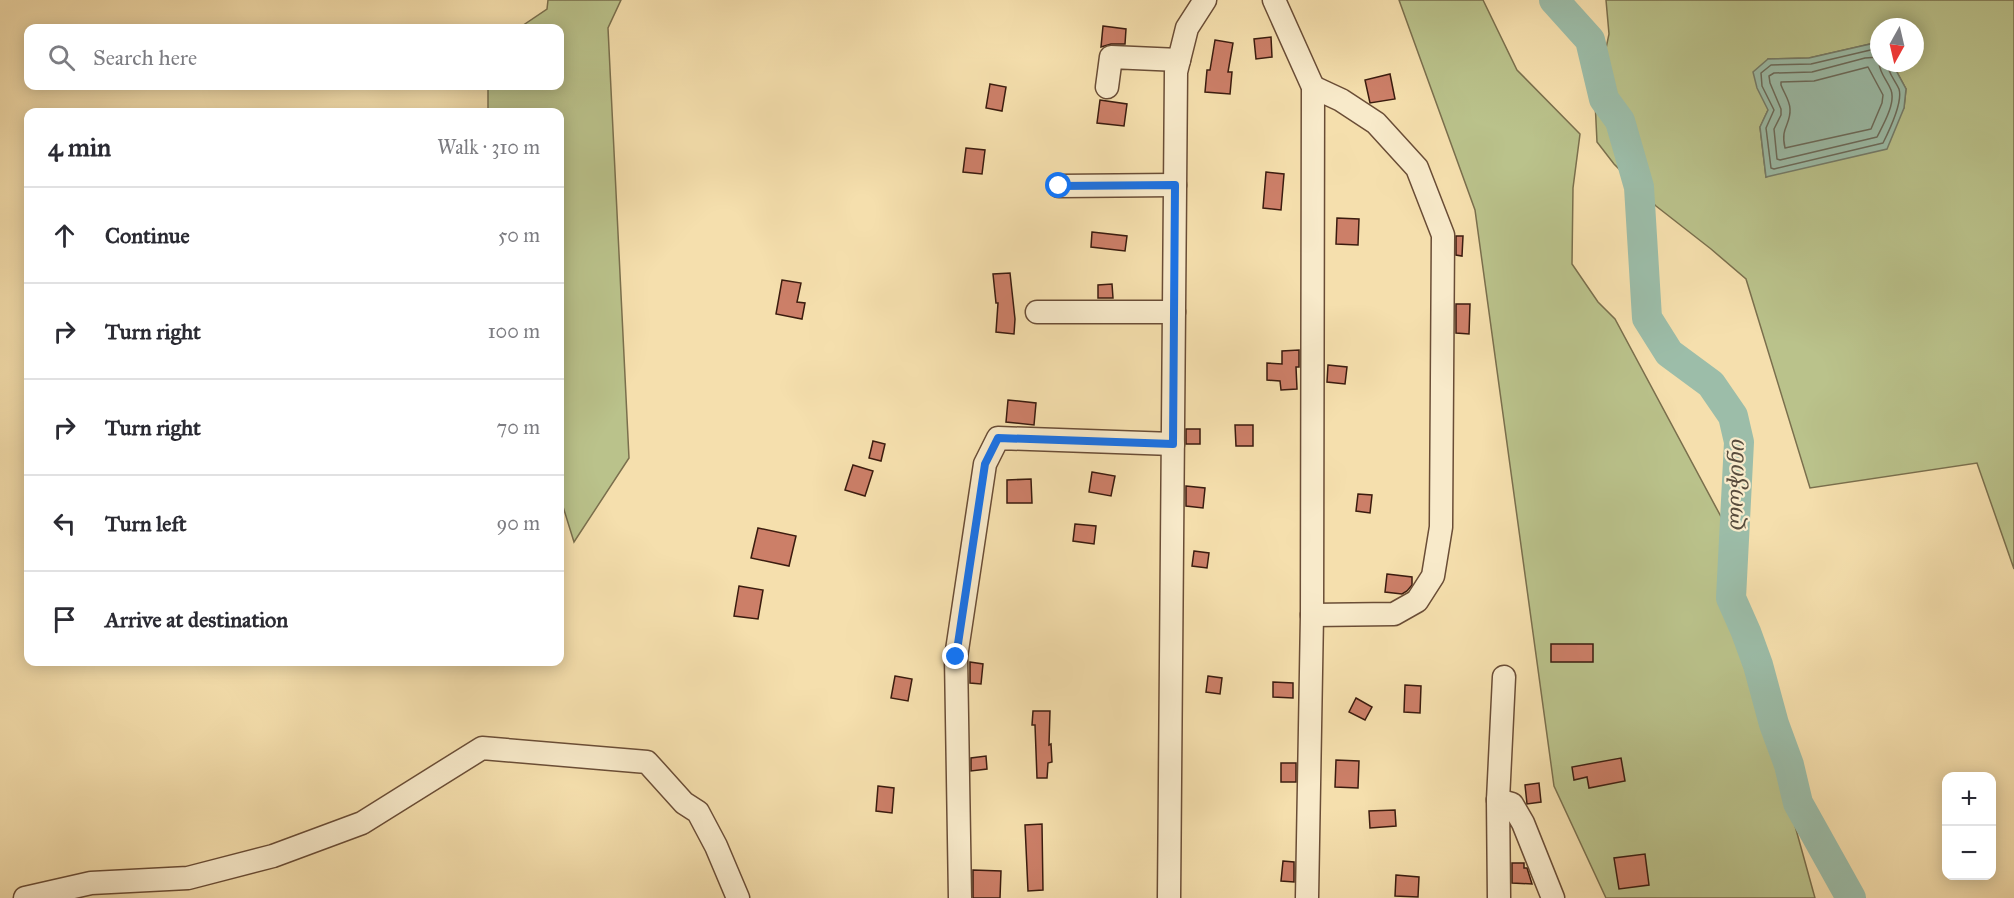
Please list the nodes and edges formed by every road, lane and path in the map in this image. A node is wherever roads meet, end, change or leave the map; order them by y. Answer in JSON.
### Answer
{"nodes":[{"id":1,"x":1205,"y":0,"type":"edge"},
{"id":2,"x":1274,"y":0,"type":"edge"},
{"id":3,"x":1179,"y":60,"type":"junction"},
{"id":4,"x":1107,"y":87,"type":"dead end"},
{"id":5,"x":1313,"y":87,"type":"junction"},
{"id":6,"x":1175,"y":185,"type":"junction"},
{"id":7,"x":1059,"y":186,"type":"dead end"},
{"id":8,"x":1037,"y":312,"type":"dead end"},
{"id":9,"x":1174,"y":312,"type":"junction"},
{"id":10,"x":1173,"y":444,"type":"junction"},
{"id":11,"x":1312,"y":615,"type":"junction"},
{"id":12,"x":1504,"y":677,"type":"dead end"},
{"id":13,"x":1498,"y":800,"type":"junction"},
{"id":14,"x":25,"y":898,"type":"edge"},
{"id":15,"x":738,"y":898,"type":"edge"},
{"id":16,"x":960,"y":898,"type":"edge"},
{"id":17,"x":1169,"y":898,"type":"edge"},
{"id":18,"x":1306,"y":898,"type":"edge"},
{"id":19,"x":1499,"y":898,"type":"edge"},
{"id":20,"x":1553,"y":898,"type":"edge"}],
"edges":[{"from":1,"to":3,"type":"street"},
{"from":2,"to":5,"type":"street"},
{"from":3,"to":4,"type":"street"},
{"from":3,"to":6,"type":"street"},
{"from":5,"to":11,"type":"street"},
{"from":5,"to":11,"type":"street"},
{"from":6,"to":7,"type":"street"},
{"from":6,"to":9,"type":"street"},
{"from":8,"to":9,"type":"street"},
{"from":9,"to":10,"type":"street"},
{"from":10,"to":16,"type":"street"},
{"from":10,"to":17,"type":"street"},
{"from":11,"to":18,"type":"street"},
{"from":12,"to":13,"type":"street"},
{"from":13,"to":19,"type":"street"},
{"from":13,"to":20,"type":"street"},
{"from":14,"to":15,"type":"street"}]}
